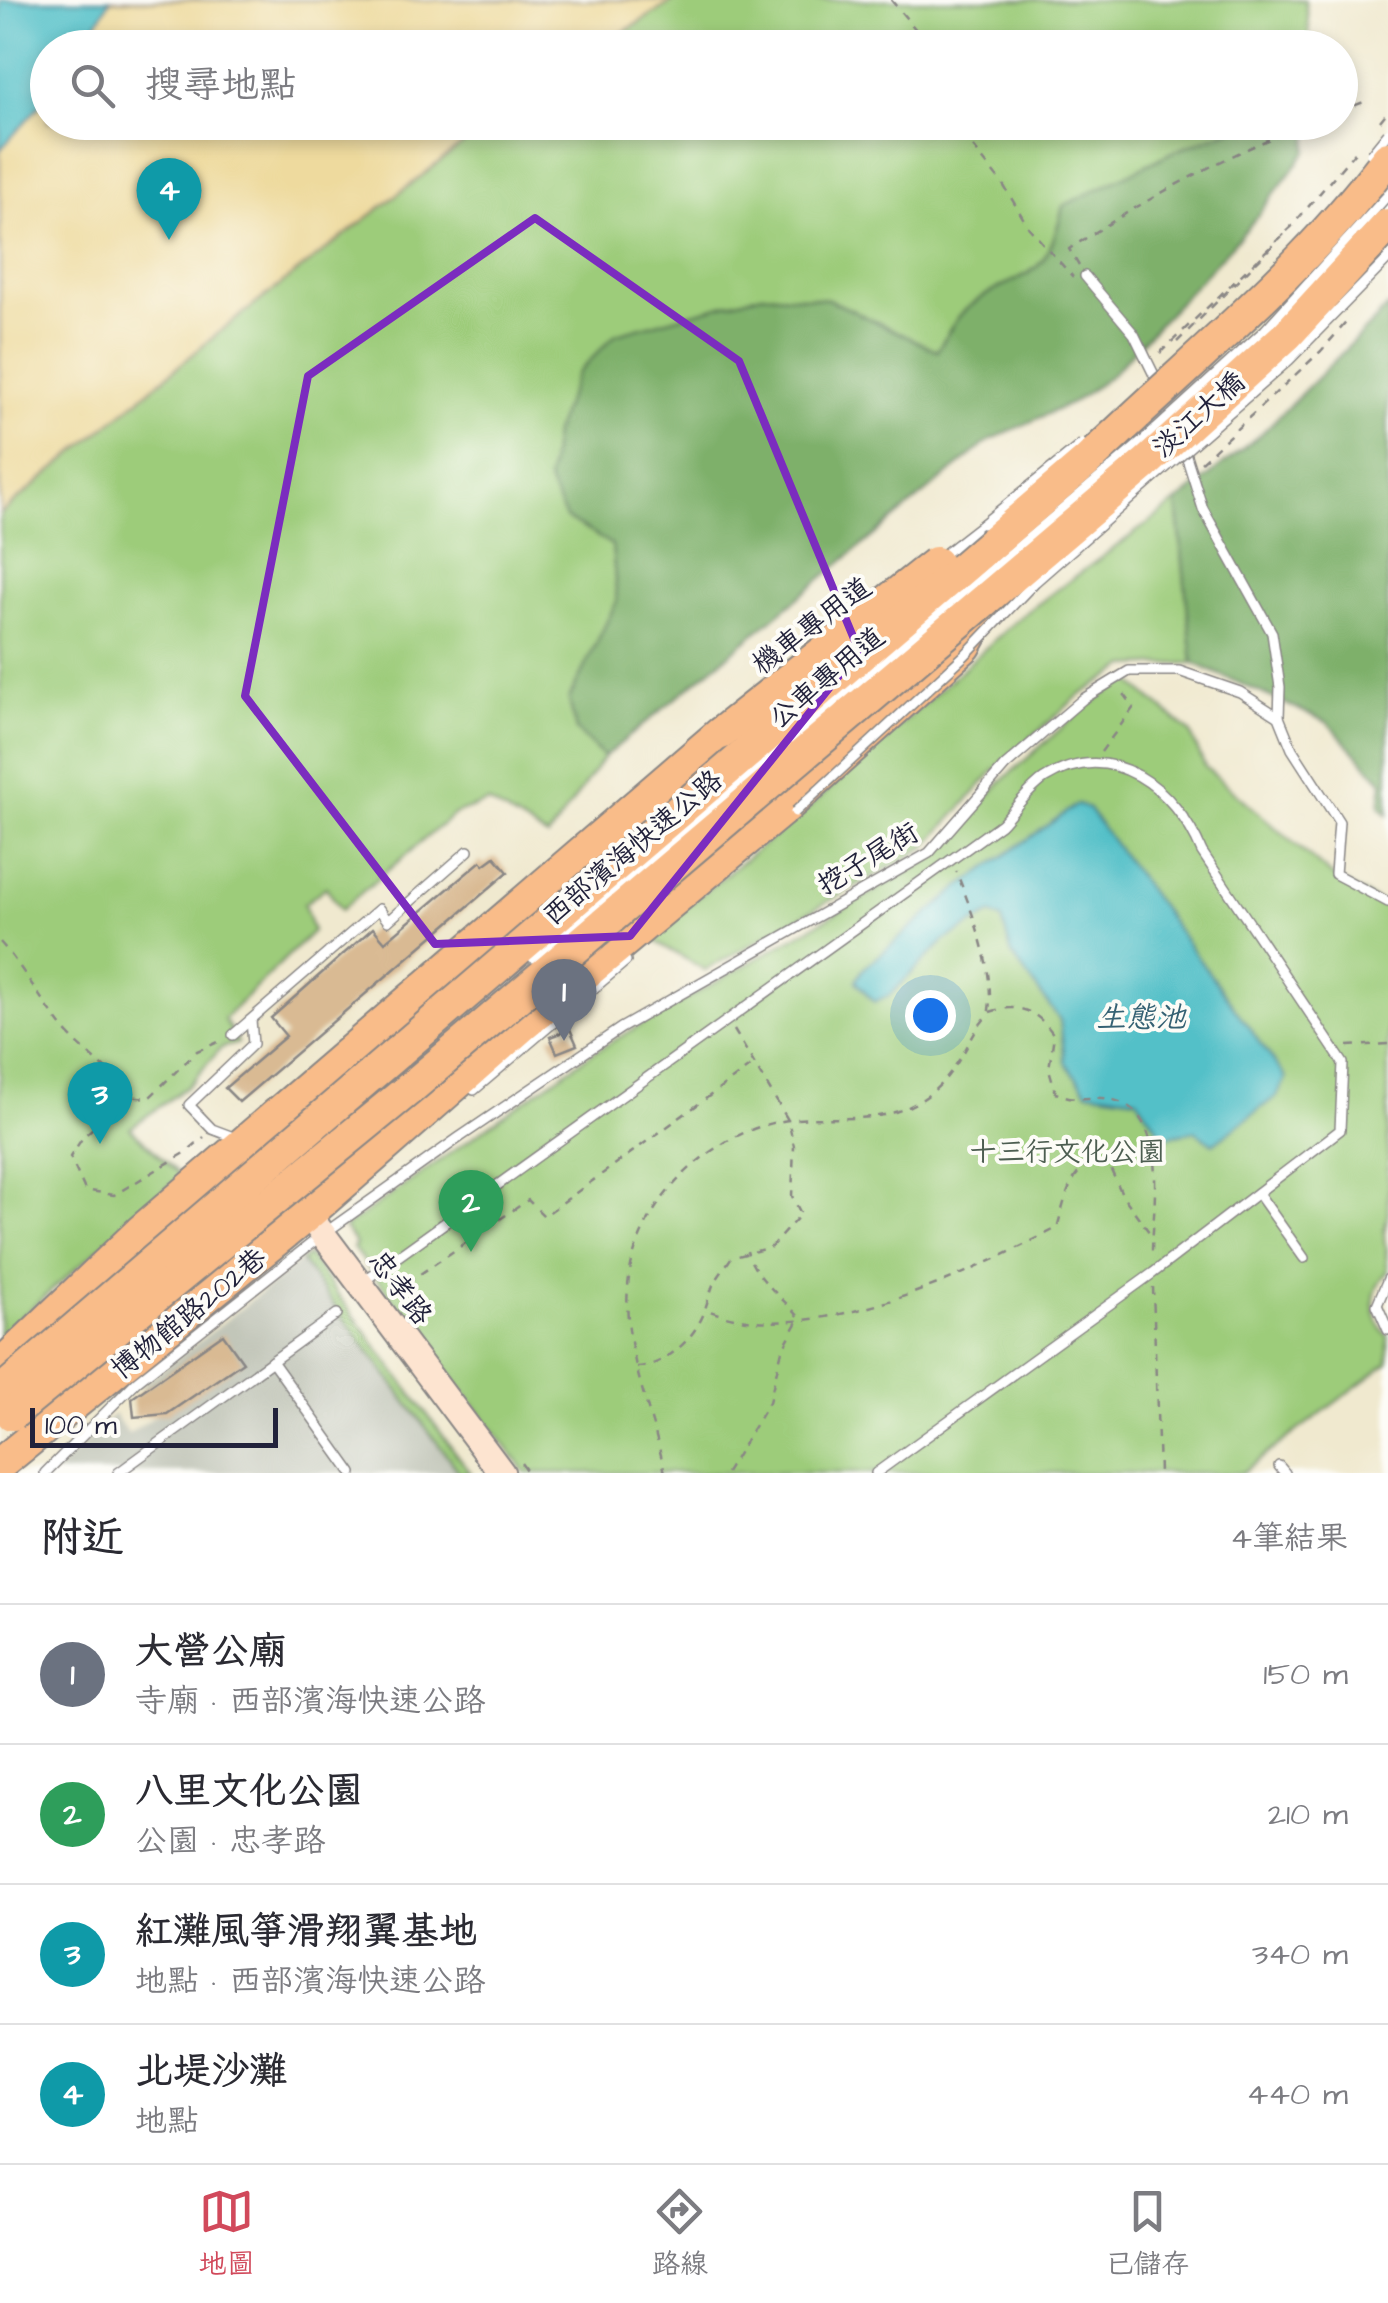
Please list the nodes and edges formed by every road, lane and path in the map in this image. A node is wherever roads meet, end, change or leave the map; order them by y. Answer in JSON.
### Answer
{"nodes":[{"id":1,"x":891,"y":0,"type":"edge"},
{"id":2,"x":915,"y":30,"type":"edge"},
{"id":3,"x":1370,"y":100,"type":"dead end"},
{"id":4,"x":1358,"y":104,"type":"edge"},
{"id":5,"x":1388,"y":111,"type":"edge"},
{"id":6,"x":1376,"y":126,"type":"dead end"},
{"id":7,"x":1388,"y":132,"type":"edge"},
{"id":8,"x":967,"y":140,"type":"edge"},
{"id":9,"x":1270,"y":140,"type":"edge"},
{"id":10,"x":1370,"y":156,"type":"edge"},
{"id":11,"x":1388,"y":195,"type":"edge"},
{"id":12,"x":1388,"y":225,"type":"edge"},
{"id":13,"x":1292,"y":226,"type":"junction"},
{"id":14,"x":1287,"y":255,"type":"dead end"},
{"id":15,"x":1388,"y":258,"type":"edge"},
{"id":16,"x":1086,"y":276,"type":"joint"},
{"id":17,"x":1099,"y":295,"type":"junction"},
{"id":18,"x":1358,"y":309,"type":"dead end"},
{"id":19,"x":1154,"y":361,"type":"junction"},
{"id":20,"x":1110,"y":422,"type":"dead end"},
{"id":21,"x":1091,"y":447,"type":"junction"},
{"id":22,"x":1191,"y":471,"type":"junction"},
{"id":23,"x":996,"y":591,"type":"junction"},
{"id":24,"x":1112,"y":679,"type":"junction"},
{"id":25,"x":1279,"y":716,"type":"junction"},
{"id":26,"x":1094,"y":762,"type":"junction"},
{"id":27,"x":468,"y":852,"type":"dead end"},
{"id":28,"x":960,"y":879,"type":"dead end"},
{"id":29,"x":709,"y":888,"type":"dead end"},
{"id":30,"x":1388,"y":902,"type":"edge"},
{"id":31,"x":0,"y":942,"type":"edge"},
{"id":32,"x":638,"y":950,"type":"dead end"},
{"id":33,"x":524,"y":965,"type":"dead end"},
{"id":34,"x":989,"y":1012,"type":"junction"},
{"id":35,"x":251,"y":1020,"type":"junction"},
{"id":36,"x":728,"y":1020,"type":"junction"},
{"id":37,"x":530,"y":1032,"type":"junction"},
{"id":38,"x":233,"y":1035,"type":"joint"},
{"id":39,"x":1388,"y":1044,"type":"edge"},
{"id":40,"x":1332,"y":1045,"type":"junction"},
{"id":41,"x":756,"y":1062,"type":"junction"},
{"id":42,"x":128,"y":1096,"type":"junction"},
{"id":43,"x":460,"y":1100,"type":"dead end"},
{"id":44,"x":788,"y":1120,"type":"junction"},
{"id":45,"x":429,"y":1126,"type":"dead end"},
{"id":46,"x":212,"y":1129,"type":"junction"},
{"id":47,"x":248,"y":1140,"type":"junction"},
{"id":48,"x":1258,"y":1193,"type":"junction"},
{"id":49,"x":315,"y":1225,"type":"junction"},
{"id":50,"x":1152,"y":1236,"type":"junction"},
{"id":51,"x":747,"y":1251,"type":"junction"},
{"id":52,"x":1304,"y":1258,"type":"dead end"},
{"id":53,"x":1153,"y":1274,"type":"junction"},
{"id":54,"x":1388,"y":1279,"type":"edge"},
{"id":55,"x":359,"y":1284,"type":"junction"},
{"id":56,"x":394,"y":1291,"type":"dead end"},
{"id":57,"x":704,"y":1310,"type":"junction"},
{"id":58,"x":337,"y":1314,"type":"dead end"},
{"id":59,"x":800,"y":1318,"type":"junction"},
{"id":60,"x":1388,"y":1330,"type":"edge"},
{"id":61,"x":12,"y":1355,"type":"edge"},
{"id":62,"x":272,"y":1361,"type":"junction"},
{"id":63,"x":635,"y":1368,"type":"junction"},
{"id":64,"x":0,"y":1393,"type":"edge"},
{"id":65,"x":0,"y":1424,"type":"edge"},
{"id":66,"x":0,"y":1464,"type":"edge"},
{"id":67,"x":45,"y":1473,"type":"edge"},
{"id":68,"x":118,"y":1473,"type":"edge"},
{"id":69,"x":352,"y":1473,"type":"edge"},
{"id":70,"x":502,"y":1473,"type":"edge"},
{"id":71,"x":665,"y":1473,"type":"edge"},
{"id":72,"x":726,"y":1473,"type":"edge"},
{"id":73,"x":876,"y":1473,"type":"edge"},
{"id":74,"x":1159,"y":1473,"type":"edge"}],
"edges":[{"from":1,"to":2,"type":"path"},
{"from":3,"to":4,"type":"path"},
{"from":5,"to":6,"type":"path"},
{"from":7,"to":10,"type":"lane","bridge":true},
{"from":8,"to":17,"type":"path"},
{"from":9,"to":16,"type":"path"},
{"from":10,"to":13,"type":"path"},
{"from":10,"to":21,"type":"highway","name":"淡江大橋","bridge":true},
{"from":11,"to":33,"type":"lane","name":"公車專用道","bridge":true},
{"from":12,"to":23,"type":"highway","name":"淡江大橋","bridge":true},
{"from":13,"to":19,"type":"path","bridge":true},
{"from":13,"to":19,"type":"path","bridge":true},
{"from":14,"to":20,"type":"lane"},
{"from":15,"to":29,"type":"lane","bridge":true},
{"from":16,"to":17,"type":"lane"},
{"from":17,"to":19,"type":"lane"},
{"from":18,"to":22,"type":"path"},
{"from":19,"to":22,"type":"lane"},
{"from":21,"to":47,"type":"highway","bridge":true},
{"from":21,"to":64,"type":"highway","name":"西部濱海快速公路","bridge":true},
{"from":22,"to":25,"type":"lane"},
{"from":23,"to":37,"type":"highway","bridge":true},
{"from":23,"to":65,"type":"highway","name":"西部濱海快速公路","bridge":true},
{"from":24,"to":25,"type":"lane","name":"挖子尾街"},
{"from":24,"to":26,"type":"path"},
{"from":24,"to":49,"type":"lane","name":"挖子尾街"},
{"from":25,"to":30,"type":"lane"},
{"from":26,"to":36,"type":"lane"},
{"from":26,"to":40,"type":"lane"},
{"from":27,"to":35,"type":"lane"},
{"from":28,"to":34,"type":"path"},
{"from":31,"to":42,"type":"path"},
{"from":32,"to":37,"type":"lane"},
{"from":34,"to":44,"type":"path"},
{"from":34,"to":50,"type":"path"},
{"from":35,"to":38,"type":"lane"},
{"from":35,"to":46,"type":"lane"},
{"from":36,"to":41,"type":"path"},
{"from":36,"to":55,"type":"lane"},
{"from":37,"to":43,"type":"lane"},
{"from":37,"to":49,"type":"highway"},
{"from":38,"to":42,"type":"path"},
{"from":39,"to":40,"type":"path"},
{"from":40,"to":48,"type":"lane"},
{"from":41,"to":44,"type":"path"},
{"from":41,"to":56,"type":"path"},
{"from":42,"to":46,"type":"path"},
{"from":44,"to":51,"type":"path"},
{"from":44,"to":63,"type":"path"},
{"from":45,"to":49,"type":"lane"},
{"from":46,"to":47,"type":"lane"},
{"from":47,"to":49,"type":"street","name":"忠孝路"},
{"from":47,"to":61,"type":"highway"},
{"from":48,"to":52,"type":"lane"},
{"from":48,"to":53,"type":"lane"},
{"from":49,"to":55,"type":"street","name":"忠孝路"},
{"from":49,"to":66,"type":"highway"},
{"from":49,"to":67,"type":"lane","name":"博物館路202巷"},
{"from":50,"to":53,"type":"path"},
{"from":50,"to":59,"type":"path"},
{"from":51,"to":57,"type":"path"},
{"from":51,"to":59,"type":"path"},
{"from":53,"to":73,"type":"lane"},
{"from":53,"to":74,"type":"path"},
{"from":54,"to":60,"type":"lane"},
{"from":55,"to":70,"type":"street","name":"忠孝路"},
{"from":57,"to":59,"type":"path"},
{"from":57,"to":63,"type":"path"},
{"from":58,"to":62,"type":"lane"},
{"from":59,"to":72,"type":"path"},
{"from":62,"to":68,"type":"lane"},
{"from":62,"to":69,"type":"lane"},
{"from":63,"to":71,"type":"path"}]}
